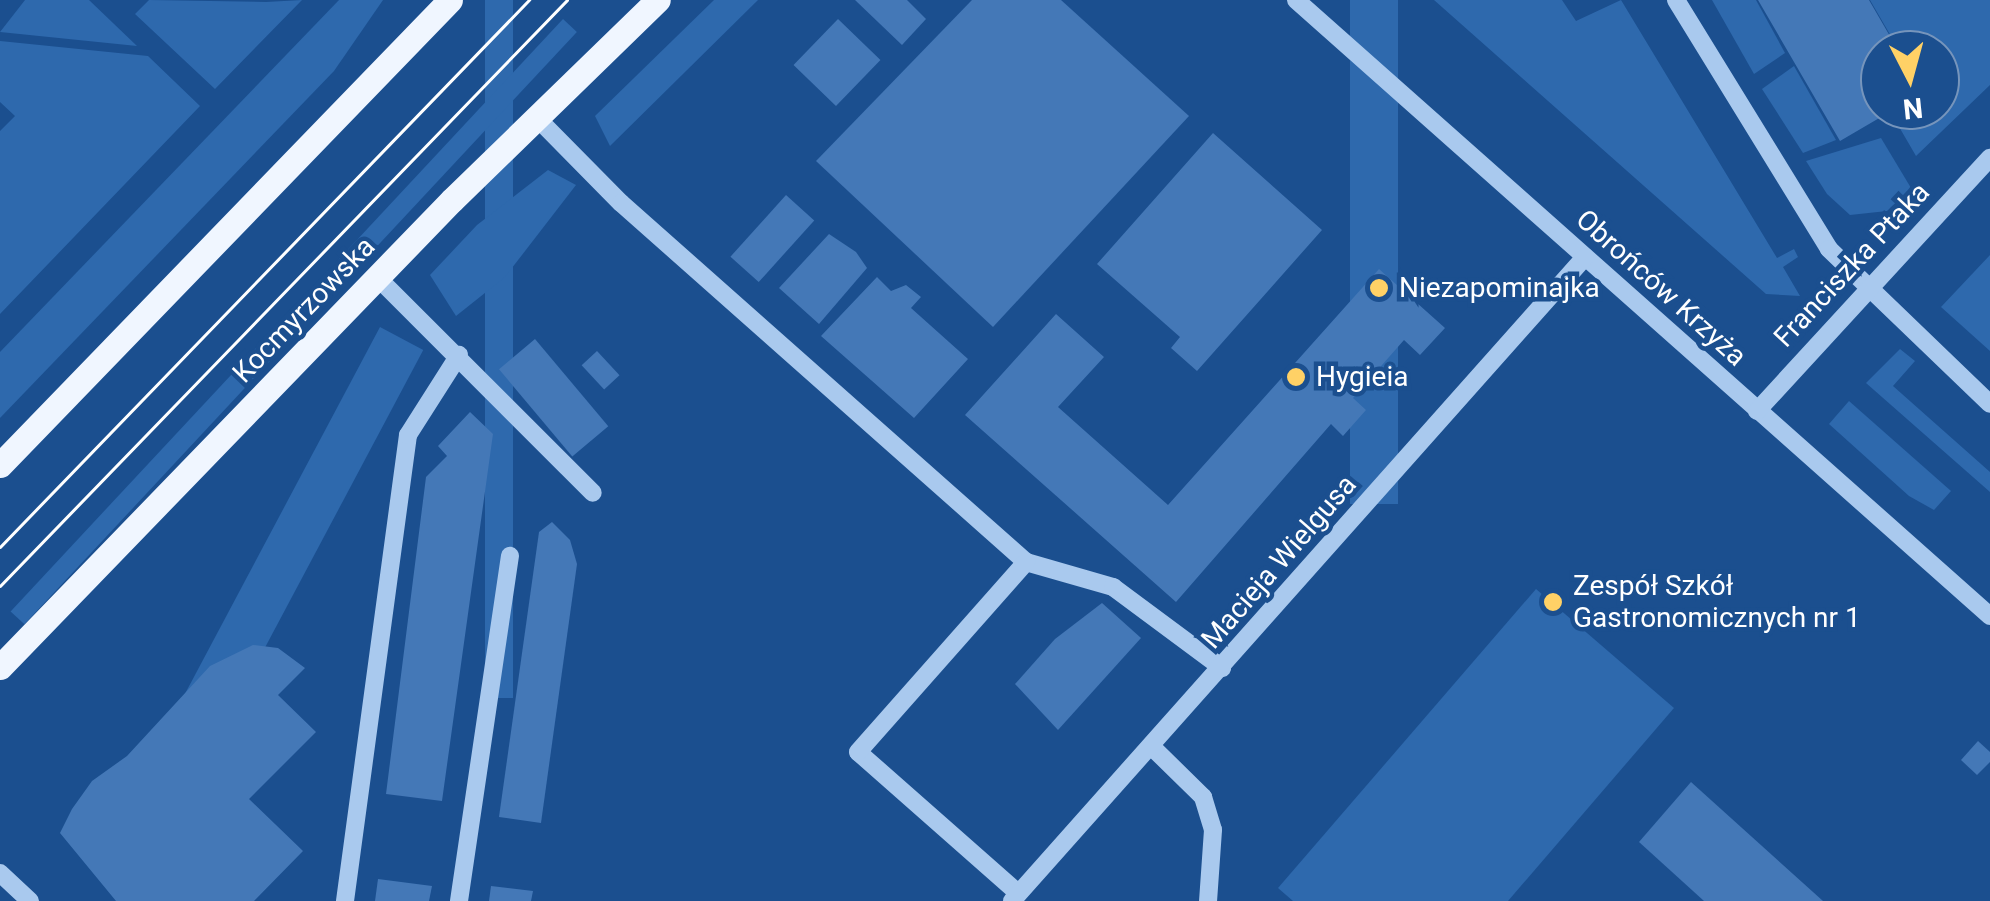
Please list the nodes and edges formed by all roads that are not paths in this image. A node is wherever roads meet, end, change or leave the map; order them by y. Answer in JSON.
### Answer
{"nodes":[{"id":1,"x":450,"y":0,"type":"edge"},
{"id":2,"x":658,"y":0,"type":"edge"},
{"id":3,"x":1296,"y":0,"type":"edge"},
{"id":4,"x":1676,"y":0,"type":"edge"},
{"id":5,"x":540,"y":122,"type":"junction"},
{"id":6,"x":1990,"y":158,"type":"edge"},
{"id":7,"x":1585,"y":257,"type":"junction"},
{"id":8,"x":378,"y":277,"type":"junction"},
{"id":9,"x":1864,"y":288,"type":"junction"},
{"id":10,"x":458,"y":355,"type":"junction"},
{"id":11,"x":1990,"y":404,"type":"edge"},
{"id":12,"x":1757,"y":411,"type":"junction"},
{"id":13,"x":0,"y":465,"type":"edge"},
{"id":14,"x":593,"y":493,"type":"dead end"},
{"id":15,"x":510,"y":556,"type":"dead end"},
{"id":16,"x":1026,"y":562,"type":"junction"},
{"id":17,"x":1990,"y":616,"type":"edge"},
{"id":18,"x":0,"y":667,"type":"edge"},
{"id":19,"x":1222,"y":668,"type":"junction"},
{"id":20,"x":1151,"y":746,"type":"junction"},
{"id":21,"x":0,"y":872,"type":"edge"},
{"id":22,"x":1015,"y":897,"type":"edge"},
{"id":23,"x":30,"y":901,"type":"edge"},
{"id":24,"x":346,"y":901,"type":"edge"},
{"id":25,"x":458,"y":901,"type":"edge"},
{"id":26,"x":1208,"y":901,"type":"edge"}],
"edges":[{"from":1,"to":13,"type":"main road"},
{"from":2,"to":5,"type":"main road","name":"Kocmyrzowska"},
{"from":3,"to":7,"type":"street","name":"Obrońców Krzyża"},
{"from":4,"to":9,"type":"street"},
{"from":5,"to":8,"type":"main road","name":"Kocmyrzowska"},
{"from":5,"to":16,"type":"street"},
{"from":6,"to":9,"type":"street","name":"Franciszka Ptaka"},
{"from":7,"to":12,"type":"street","name":"Obrońców Krzyża"},
{"from":7,"to":19,"type":"street","name":"Macieja Wielgusa"},
{"from":8,"to":10,"type":"street"},
{"from":8,"to":18,"type":"main road","name":"Kocmyrzowska"},
{"from":9,"to":11,"type":"street"},
{"from":9,"to":12,"type":"street","name":"Franciszka Ptaka"},
{"from":10,"to":14,"type":"street"},
{"from":10,"to":24,"type":"street"},
{"from":12,"to":17,"type":"street","name":"Obrońców Krzyża"},
{"from":15,"to":25,"type":"street"},
{"from":16,"to":19,"type":"street"},
{"from":16,"to":22,"type":"street"},
{"from":19,"to":20,"type":"street","name":"Macieja Wielgusa"},
{"from":20,"to":22,"type":"street","name":"Macieja Wielgusa"},
{"from":20,"to":26,"type":"street"},
{"from":21,"to":23,"type":"street"}]}
